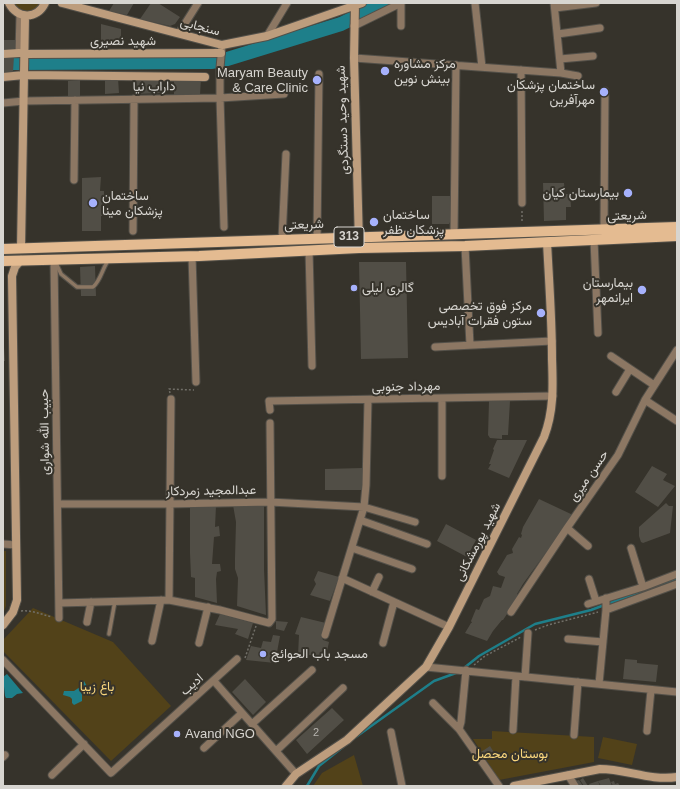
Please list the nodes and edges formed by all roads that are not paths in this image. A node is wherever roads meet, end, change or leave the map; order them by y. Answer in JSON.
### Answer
{"nodes":[{"id":1,"x":8,"y":3,"type":"edge"},
{"id":2,"x":45,"y":3,"type":"edge"},
{"id":3,"x":66,"y":3,"type":"edge"},
{"id":4,"x":198,"y":3,"type":"edge"},
{"id":5,"x":287,"y":3,"type":"edge"},
{"id":6,"x":401,"y":3,"type":"edge"},
{"id":7,"x":474,"y":3,"type":"edge"},
{"id":8,"x":596,"y":3,"type":"edge"},
{"id":9,"x":554,"y":6,"type":"edge"},
{"id":10,"x":356,"y":7,"type":"edge"},
{"id":11,"x":23,"y":15,"type":"junction"},
{"id":12,"x":354,"y":26,"type":"junction"},
{"id":13,"x":401,"y":26,"type":"dead end"},
{"id":14,"x":600,"y":28,"type":"dead end"},
{"id":15,"x":179,"y":33,"type":"junction"},
{"id":16,"x":558,"y":34,"type":"junction"},
{"id":17,"x":267,"y":36,"type":"junction"},
{"id":18,"x":222,"y":49,"type":"junction"},
{"id":19,"x":22,"y":53,"type":"junction"},
{"id":20,"x":3,"y":54,"type":"edge"},
{"id":21,"x":593,"y":56,"type":"dead end"},
{"id":22,"x":354,"y":58,"type":"junction"},
{"id":23,"x":560,"y":59,"type":"junction"},
{"id":24,"x":456,"y":65,"type":"junction"},
{"id":25,"x":482,"y":67,"type":"junction"},
{"id":26,"x":521,"y":70,"type":"junction"},
{"id":27,"x":561,"y":72,"type":"junction"},
{"id":28,"x":319,"y":74,"type":"dead end"},
{"id":29,"x":24,"y":75,"type":"junction"},
{"id":30,"x":578,"y":76,"type":"dead end"},
{"id":31,"x":3,"y":77,"type":"edge"},
{"id":32,"x":205,"y":77,"type":"dead end"},
{"id":33,"x":605,"y":91,"type":"dead end"},
{"id":34,"x":284,"y":94,"type":"dead end"},
{"id":35,"x":220,"y":98,"type":"junction"},
{"id":36,"x":134,"y":99,"type":"junction"},
{"id":37,"x":75,"y":100,"type":"junction"},
{"id":38,"x":24,"y":101,"type":"junction"},
{"id":39,"x":3,"y":103,"type":"edge"},
{"id":40,"x":286,"y":154,"type":"dead end"},
{"id":41,"x":74,"y":180,"type":"dead end"},
{"id":42,"x":522,"y":203,"type":"road end"},
{"id":43,"x":358,"y":217,"type":"junction"},
{"id":44,"x":224,"y":227,"type":"dead end"},
{"id":45,"x":677,"y":227,"type":"edge"},
{"id":46,"x":604,"y":229,"type":"junction"},
{"id":47,"x":133,"y":231,"type":"dead end"},
{"id":48,"x":454,"y":234,"type":"junction"},
{"id":49,"x":677,"y":236,"type":"edge"},
{"id":50,"x":348,"y":237,"type":"junction"},
{"id":51,"x":359,"y":237,"type":"junction"},
{"id":52,"x":317,"y":238,"type":"junction"},
{"id":53,"x":282,"y":239,"type":"junction"},
{"id":54,"x":242,"y":240,"type":"junction"},
{"id":55,"x":594,"y":240,"type":"junction"},
{"id":56,"x":547,"y":242,"type":"junction"},
{"id":57,"x":465,"y":246,"type":"junction"},
{"id":58,"x":21,"y":248,"type":"junction"},
{"id":59,"x":359,"y":248,"type":"junction"},
{"id":60,"x":3,"y":249,"type":"edge"},
{"id":61,"x":309,"y":250,"type":"junction"},
{"id":62,"x":242,"y":254,"type":"junction"},
{"id":63,"x":192,"y":256,"type":"junction"},
{"id":64,"x":110,"y":258,"type":"junction"},
{"id":65,"x":21,"y":260,"type":"junction"},
{"id":66,"x":54,"y":260,"type":"junction"},
{"id":67,"x":3,"y":261,"type":"edge"},
{"id":68,"x":598,"y":333,"type":"dead end"},
{"id":69,"x":552,"y":341,"type":"junction"},
{"id":70,"x":470,"y":345,"type":"junction"},
{"id":71,"x":435,"y":347,"type":"dead end"},
{"id":72,"x":677,"y":350,"type":"edge"},
{"id":73,"x":612,"y":356,"type":"dead end"},
{"id":74,"x":312,"y":366,"type":"dead end"},
{"id":75,"x":630,"y":369,"type":"junction"},
{"id":76,"x":196,"y":382,"type":"road end"},
{"id":77,"x":654,"y":385,"type":"junction"},
{"id":78,"x":616,"y":392,"type":"dead end"},
{"id":79,"x":553,"y":396,"type":"junction"},
{"id":80,"x":171,"y":399,"type":"road end"},
{"id":81,"x":442,"y":399,"type":"junction"},
{"id":82,"x":368,"y":400,"type":"junction"},
{"id":83,"x":645,"y":400,"type":"junction"},
{"id":84,"x":270,"y":410,"type":"dead end"},
{"id":85,"x":677,"y":421,"type":"edge"},
{"id":86,"x":270,"y":423,"type":"dead end"},
{"id":87,"x":442,"y":476,"type":"dead end"},
{"id":88,"x":270,"y":502,"type":"junction"},
{"id":89,"x":58,"y":504,"type":"junction"},
{"id":90,"x":169,"y":504,"type":"junction"},
{"id":91,"x":364,"y":507,"type":"junction"},
{"id":92,"x":360,"y":520,"type":"junction"},
{"id":93,"x":415,"y":522,"type":"dead end"},
{"id":94,"x":567,"y":528,"type":"junction"},
{"id":95,"x":3,"y":544,"type":"edge"},
{"id":96,"x":427,"y":544,"type":"dead end"},
{"id":97,"x":16,"y":545,"type":"junction"},
{"id":98,"x":588,"y":546,"type":"dead end"},
{"id":99,"x":352,"y":548,"type":"junction"},
{"id":100,"x":631,"y":548,"type":"dead end"},
{"id":101,"x":412,"y":569,"type":"dead end"},
{"id":102,"x":677,"y":574,"type":"edge"},
{"id":103,"x":379,"y":577,"type":"dead end"},
{"id":104,"x":342,"y":578,"type":"junction"},
{"id":105,"x":589,"y":579,"type":"dead end"},
{"id":106,"x":677,"y":584,"type":"edge"},
{"id":107,"x":643,"y":587,"type":"junction"},
{"id":108,"x":372,"y":592,"type":"junction"},
{"id":109,"x":606,"y":598,"type":"junction"},
{"id":110,"x":161,"y":600,"type":"junction"},
{"id":111,"x":169,"y":600,"type":"junction"},
{"id":112,"x":115,"y":601,"type":"junction"},
{"id":113,"x":596,"y":601,"type":"junction"},
{"id":114,"x":91,"y":602,"type":"junction"},
{"id":115,"x":394,"y":602,"type":"junction"},
{"id":116,"x":59,"y":603,"type":"junction"},
{"id":117,"x":588,"y":604,"type":"dead end"},
{"id":118,"x":208,"y":607,"type":"junction"},
{"id":119,"x":606,"y":610,"type":"junction"},
{"id":120,"x":511,"y":612,"type":"dead end"},
{"id":121,"x":59,"y":618,"type":"road end"},
{"id":122,"x":88,"y":622,"type":"dead end"},
{"id":123,"x":3,"y":626,"type":"edge"},
{"id":124,"x":449,"y":627,"type":"junction"},
{"id":125,"x":528,"y":633,"type":"dead end"},
{"id":126,"x":109,"y":634,"type":"dead end"},
{"id":127,"x":325,"y":635,"type":"dead end"},
{"id":128,"x":568,"y":639,"type":"dead end"},
{"id":129,"x":152,"y":641,"type":"dead end"},
{"id":130,"x":603,"y":642,"type":"junction"},
{"id":131,"x":199,"y":643,"type":"dead end"},
{"id":132,"x":383,"y":643,"type":"dead end"},
{"id":133,"x":237,"y":659,"type":"road end"},
{"id":134,"x":3,"y":660,"type":"edge"},
{"id":135,"x":426,"y":667,"type":"junction"},
{"id":136,"x":312,"y":670,"type":"dead end"},
{"id":137,"x":466,"y":670,"type":"junction"},
{"id":138,"x":516,"y":676,"type":"junction"},
{"id":139,"x":525,"y":677,"type":"junction"},
{"id":140,"x":214,"y":681,"type":"junction"},
{"id":141,"x":578,"y":682,"type":"junction"},
{"id":142,"x":599,"y":684,"type":"junction"},
{"id":143,"x":343,"y":688,"type":"dead end"},
{"id":144,"x":651,"y":690,"type":"junction"},
{"id":145,"x":677,"y":692,"type":"edge"},
{"id":146,"x":433,"y":703,"type":"dead end"},
{"id":147,"x":242,"y":713,"type":"junction"},
{"id":148,"x":252,"y":724,"type":"junction"},
{"id":149,"x":460,"y":725,"type":"junction"},
{"id":150,"x":513,"y":730,"type":"dead end"},
{"id":151,"x":647,"y":731,"type":"dead end"},
{"id":152,"x":391,"y":732,"type":"dead end"},
{"id":153,"x":574,"y":735,"type":"dead end"},
{"id":154,"x":84,"y":744,"type":"junction"},
{"id":155,"x":204,"y":748,"type":"dead end"},
{"id":156,"x":276,"y":751,"type":"junction"},
{"id":157,"x":296,"y":774,"type":"junction"},
{"id":158,"x":52,"y":775,"type":"dead end"},
{"id":159,"x":568,"y":775,"type":"junction"},
{"id":160,"x":677,"y":777,"type":"edge"},
{"id":161,"x":286,"y":786,"type":"edge"},
{"id":162,"x":402,"y":786,"type":"edge"},
{"id":163,"x":499,"y":786,"type":"edge"},
{"id":164,"x":514,"y":786,"type":"edge"},
{"id":165,"x":575,"y":786,"type":"edge"}],
"edges":[{"from":1,"to":11,"type":"street"},
{"from":2,"to":11,"type":"street"},
{"from":3,"to":15,"type":"street","name":"سنجابی"},
{"from":4,"to":15,"type":"street"},
{"from":5,"to":17,"type":"street"},
{"from":6,"to":12,"type":"street"},
{"from":6,"to":13,"type":"street"},
{"from":7,"to":25,"type":"street"},
{"from":8,"to":9,"type":"street"},
{"from":9,"to":16,"type":"street"},
{"from":10,"to":12,"type":"street","name":"شهید وحید دستگردی"},
{"from":10,"to":17,"type":"street","name":"سنجابی"},
{"from":11,"to":19,"type":"street"},
{"from":12,"to":22,"type":"street","name":"شهید وحید دستگردی"},
{"from":14,"to":16,"type":"street"},
{"from":15,"to":18,"type":"street","name":"سنجابی"},
{"from":16,"to":23,"type":"street"},
{"from":17,"to":18,"type":"street","name":"سنجابی"},
{"from":18,"to":19,"type":"street","name":"شهید نصیری"},
{"from":18,"to":35,"type":"street"},
{"from":19,"to":20,"type":"street","name":"شهید نصیری"},
{"from":19,"to":29,"type":"street"},
{"from":21,"to":23,"type":"street"},
{"from":22,"to":24,"type":"street"},
{"from":22,"to":43,"type":"street","name":"شهید وحید دستگردی"},
{"from":23,"to":27,"type":"street"},
{"from":24,"to":25,"type":"street"},
{"from":24,"to":48,"type":"street"},
{"from":25,"to":26,"type":"street"},
{"from":26,"to":27,"type":"street"},
{"from":26,"to":42,"type":"street"},
{"from":27,"to":30,"type":"street"},
{"from":28,"to":52,"type":"street"},
{"from":29,"to":31,"type":"street"},
{"from":29,"to":32,"type":"street"},
{"from":29,"to":38,"type":"street"},
{"from":33,"to":46,"type":"street"},
{"from":34,"to":35,"type":"street","name":"داراب نیا"},
{"from":35,"to":36,"type":"street","name":"داراب نیا"},
{"from":35,"to":44,"type":"street"},
{"from":36,"to":37,"type":"street","name":"داراب نیا"},
{"from":36,"to":47,"type":"street"},
{"from":37,"to":38,"type":"street","name":"داراب نیا"},
{"from":37,"to":41,"type":"street"},
{"from":38,"to":39,"type":"street","name":"داراب نیا"},
{"from":38,"to":58,"type":"street"},
{"from":40,"to":53,"type":"street"},
{"from":43,"to":50,"type":"street"},
{"from":43,"to":51,"type":"street","name":"شهید وحید دستگردی"},
{"from":45,"to":46,"type":"main road","name":"شریعتی","number":"313"},
{"from":46,"to":48,"type":"main road","name":"شریعتی","number":"313"},
{"from":48,"to":51,"type":"main road","name":"شریعتی","number":"313"},
{"from":49,"to":55,"type":"main road","name":"شریعتی","number":"313"},
{"from":50,"to":51,"type":"main road","name":"شریعتی","number":"313"},
{"from":50,"to":52,"type":"main road","name":"شریعتی","number":"313"},
{"from":51,"to":59,"type":"street","name":"شهید وحید دستگردی"},
{"from":52,"to":53,"type":"main road","name":"شریعتی","number":"313"},
{"from":53,"to":54,"type":"main road","name":"شریعتی","number":"313"},
{"from":54,"to":58,"type":"main road","name":"شریعتی","number":"313"},
{"from":54,"to":62,"type":"main road"},
{"from":55,"to":56,"type":"main road","name":"شریعتی","number":"313"},
{"from":55,"to":68,"type":"street"},
{"from":56,"to":57,"type":"main road","name":"شریعتی","number":"313"},
{"from":56,"to":69,"type":"street","name":"شهید پورمشکانی"},
{"from":57,"to":59,"type":"main road","name":"شریعتی","number":"313"},
{"from":57,"to":70,"type":"street"},
{"from":58,"to":60,"type":"main road","name":"شریعتی","number":"313"},
{"from":59,"to":61,"type":"main road","name":"شریعتی","number":"313"},
{"from":61,"to":62,"type":"main road","name":"شریعتی","number":"313"},
{"from":61,"to":74,"type":"street"},
{"from":62,"to":63,"type":"main road","name":"شریعتی","number":"313"},
{"from":63,"to":64,"type":"main road","name":"شریعتی","number":"313"},
{"from":63,"to":76,"type":"street"},
{"from":64,"to":66,"type":"main road","name":"شریعتی","number":"313"},
{"from":64,"to":66,"type":"lane"},
{"from":65,"to":66,"type":"main road","number":"313"},
{"from":65,"to":67,"type":"main road","number":"313"},
{"from":65,"to":97,"type":"street"},
{"from":66,"to":89,"type":"street","name":"حبیب الله شواری"},
{"from":69,"to":70,"type":"street"},
{"from":69,"to":79,"type":"street","name":"شهید پورمشکانی"},
{"from":70,"to":71,"type":"street"},
{"from":72,"to":77,"type":"street","name":"حسن میری"},
{"from":73,"to":75,"type":"street"},
{"from":75,"to":77,"type":"street"},
{"from":75,"to":78,"type":"street"},
{"from":77,"to":83,"type":"street","name":"حسن میری"},
{"from":79,"to":81,"type":"street","name":"مهرداد جنوبی"},
{"from":79,"to":124,"type":"street","name":"شهید پورمشکانی"},
{"from":80,"to":90,"type":"street"},
{"from":81,"to":82,"type":"street","name":"مهرداد جنوبی"},
{"from":81,"to":87,"type":"street"},
{"from":82,"to":84,"type":"street","name":"مهرداد جنوبی"},
{"from":82,"to":91,"type":"street"},
{"from":83,"to":85,"type":"street"},
{"from":83,"to":94,"type":"street","name":"حسن میری"},
{"from":86,"to":88,"type":"street"},
{"from":88,"to":90,"type":"street","name":"عبدالمجید زمردکار"},
{"from":88,"to":91,"type":"street","name":"عبدالمجید زمردکار"},
{"from":88,"to":118,"type":"street"},
{"from":89,"to":90,"type":"street","name":"عبدالمجید زمردکار"},
{"from":89,"to":116,"type":"street","name":"حبیب الله شواری"},
{"from":90,"to":111,"type":"street"},
{"from":91,"to":92,"type":"street"},
{"from":91,"to":93,"type":"street","name":"عبدالمجید زمردکار"},
{"from":92,"to":96,"type":"street"},
{"from":92,"to":99,"type":"street"},
{"from":94,"to":98,"type":"street"},
{"from":94,"to":120,"type":"street","name":"حسن میری"},
{"from":95,"to":97,"type":"street"},
{"from":97,"to":123,"type":"street"},
{"from":99,"to":101,"type":"street"},
{"from":99,"to":104,"type":"street"},
{"from":100,"to":107,"type":"street"},
{"from":102,"to":107,"type":"street"},
{"from":103,"to":108,"type":"street"},
{"from":104,"to":108,"type":"street"},
{"from":104,"to":127,"type":"street"},
{"from":105,"to":113,"type":"street"},
{"from":106,"to":119,"type":"street"},
{"from":107,"to":109,"type":"street"},
{"from":108,"to":115,"type":"street"},
{"from":109,"to":113,"type":"street"},
{"from":109,"to":119,"type":"street"},
{"from":110,"to":111,"type":"street"},
{"from":110,"to":112,"type":"street"},
{"from":110,"to":129,"type":"street"},
{"from":111,"to":118,"type":"street"},
{"from":112,"to":114,"type":"street"},
{"from":112,"to":126,"type":"lane"},
{"from":113,"to":117,"type":"street"},
{"from":114,"to":116,"type":"street"},
{"from":114,"to":122,"type":"street"},
{"from":115,"to":124,"type":"street"},
{"from":115,"to":132,"type":"street"},
{"from":116,"to":121,"type":"street","name":"حبیب الله شواری"},
{"from":118,"to":131,"type":"street"},
{"from":119,"to":130,"type":"street"},
{"from":124,"to":135,"type":"street","name":"شهید پورمشکانی"},
{"from":125,"to":139,"type":"street"},
{"from":128,"to":130,"type":"street"},
{"from":130,"to":142,"type":"street"},
{"from":133,"to":140,"type":"street"},
{"from":134,"to":154,"type":"street"},
{"from":135,"to":137,"type":"street"},
{"from":135,"to":157,"type":"street","name":"شهید پورمشکانی"},
{"from":136,"to":148,"type":"street"},
{"from":137,"to":138,"type":"street"},
{"from":137,"to":149,"type":"street"},
{"from":138,"to":139,"type":"street"},
{"from":138,"to":150,"type":"street"},
{"from":139,"to":141,"type":"street"},
{"from":140,"to":147,"type":"street","name":"ادیب"},
{"from":140,"to":154,"type":"street","name":"ادیب"},
{"from":141,"to":142,"type":"street"},
{"from":141,"to":153,"type":"street"},
{"from":142,"to":144,"type":"street"},
{"from":143,"to":156,"type":"street"},
{"from":144,"to":145,"type":"street"},
{"from":144,"to":151,"type":"street"},
{"from":146,"to":149,"type":"street"},
{"from":147,"to":148,"type":"street","name":"ادیب"},
{"from":147,"to":155,"type":"street"},
{"from":148,"to":156,"type":"street","name":"ادیب"},
{"from":149,"to":163,"type":"street"},
{"from":152,"to":162,"type":"street"},
{"from":154,"to":158,"type":"street"},
{"from":156,"to":157,"type":"street","name":"ادیب"},
{"from":157,"to":161,"type":"street","name":"شهید پورمشکانی"},
{"from":159,"to":160,"type":"street"},
{"from":159,"to":164,"type":"street"},
{"from":159,"to":165,"type":"street"}]}
